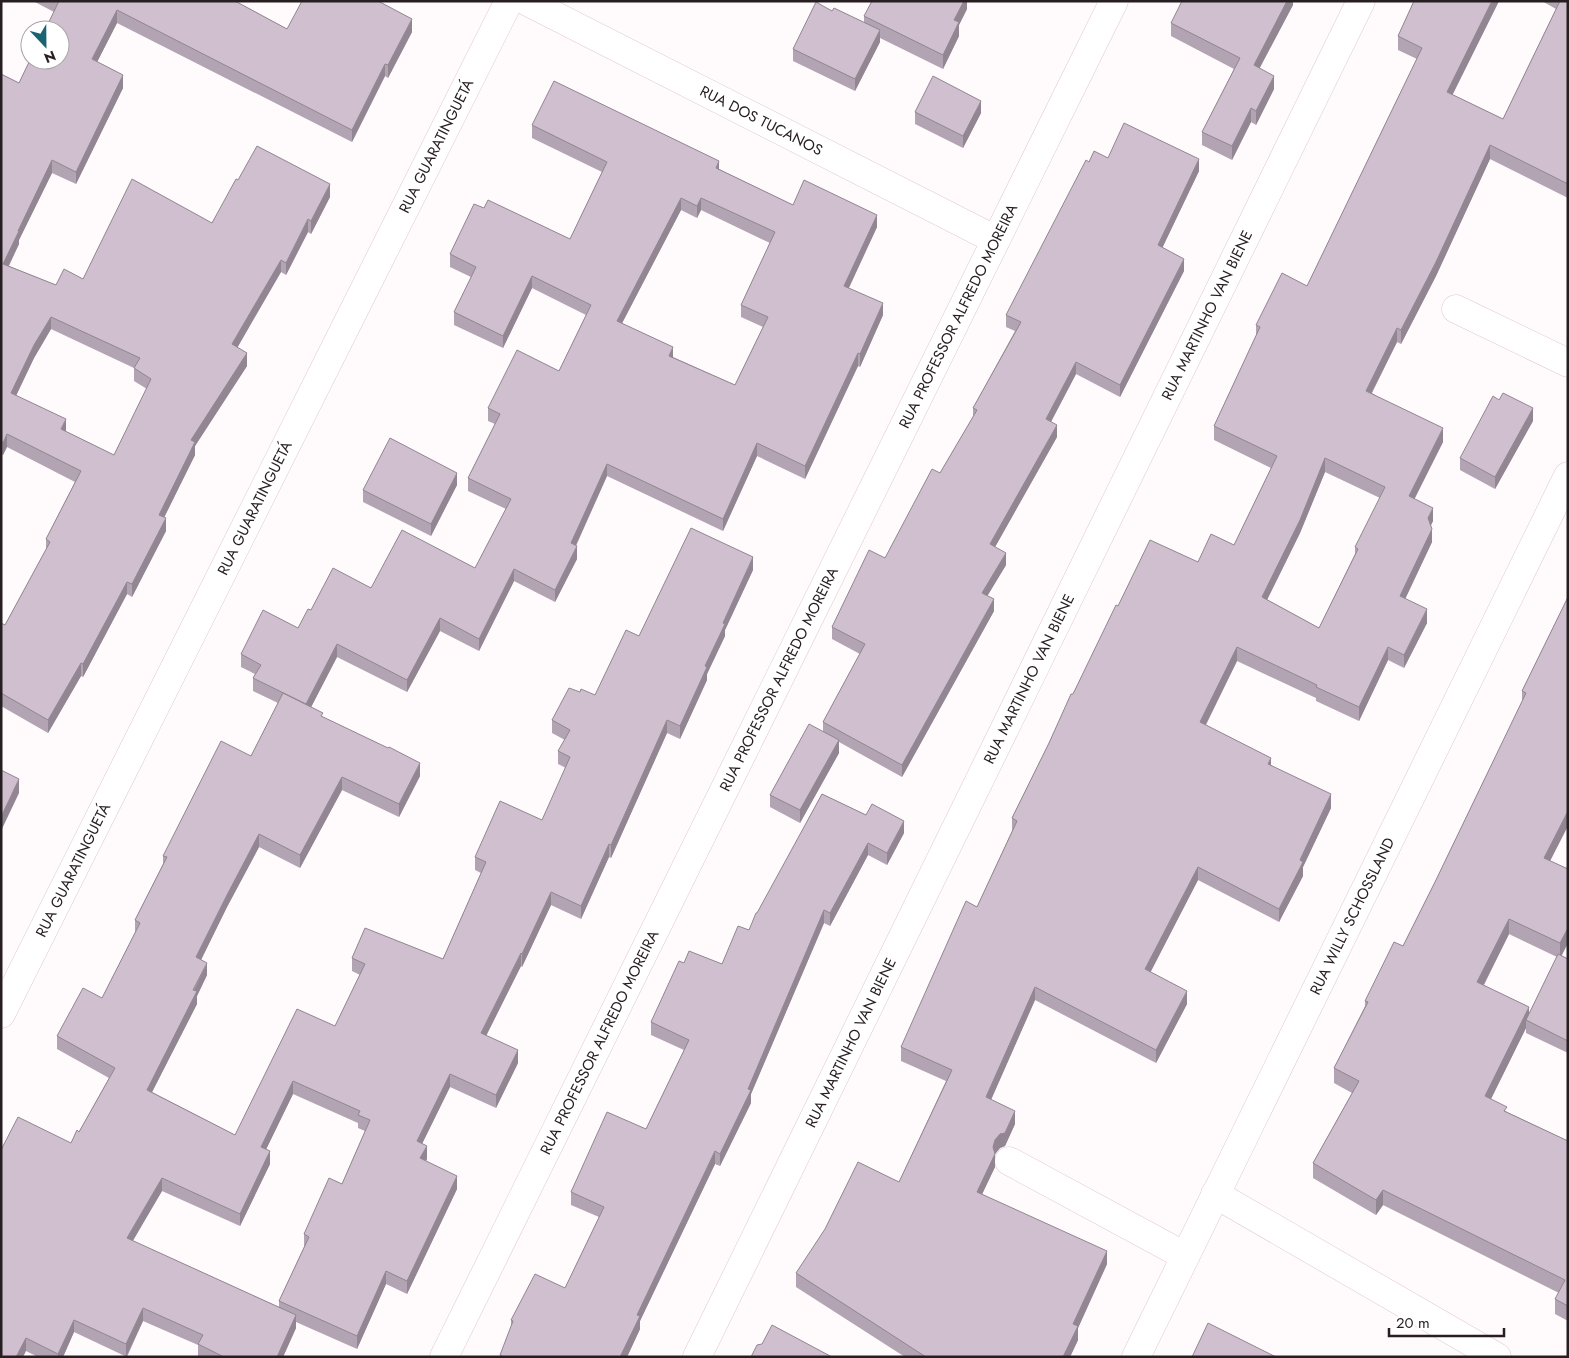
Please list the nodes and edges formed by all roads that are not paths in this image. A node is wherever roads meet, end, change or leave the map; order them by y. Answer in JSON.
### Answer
{"nodes":[{"id":1,"x":509,"y":1,"type":"edge"},
{"id":2,"x":526,"y":1,"type":"edge"},
{"id":3,"x":1114,"y":1,"type":"edge"},
{"id":4,"x":1361,"y":1,"type":"edge"},
{"id":5,"x":996,"y":240,"type":"junction"},
{"id":6,"x":1456,"y":309,"type":"dead end"},
{"id":7,"x":1568,"y":364,"type":"edge"},
{"id":8,"x":1568,"y":476,"type":"edge"},
{"id":9,"x":1,"y":1014,"type":"edge"},
{"id":10,"x":1009,"y":1161,"type":"dead end"},
{"id":11,"x":1215,"y":1194,"type":"junction"},
{"id":12,"x":1185,"y":1256,"type":"junction"},
{"id":13,"x":444,"y":1357,"type":"edge"},
{"id":14,"x":697,"y":1357,"type":"edge"},
{"id":15,"x":1136,"y":1357,"type":"edge"},
{"id":16,"x":1497,"y":1357,"type":"edge"}],
"edges":[{"from":1,"to":9,"type":"street","name":"RUA GUARATINGUETÁ"},
{"from":2,"to":5,"type":"street","name":"RUA DOS TUCANOS"},
{"from":3,"to":5,"type":"street","name":"RUA PROFESSOR ALFREDO MOREIRA"},
{"from":4,"to":14,"type":"street","name":"RUA MARTINHO VAN BIENE"},
{"from":5,"to":13,"type":"street","name":"RUA PROFESSOR ALFREDO MOREIRA"},
{"from":6,"to":7,"type":"street"},
{"from":8,"to":11,"type":"street","name":"RUA WILLY SCHOSSLAND"},
{"from":10,"to":12,"type":"street"},
{"from":11,"to":12,"type":"street","name":"RUA WILLY SCHOSSLAND"},
{"from":11,"to":16,"type":"street"},
{"from":12,"to":15,"type":"street","name":"RUA WILLY SCHOSSLAND"}]}
